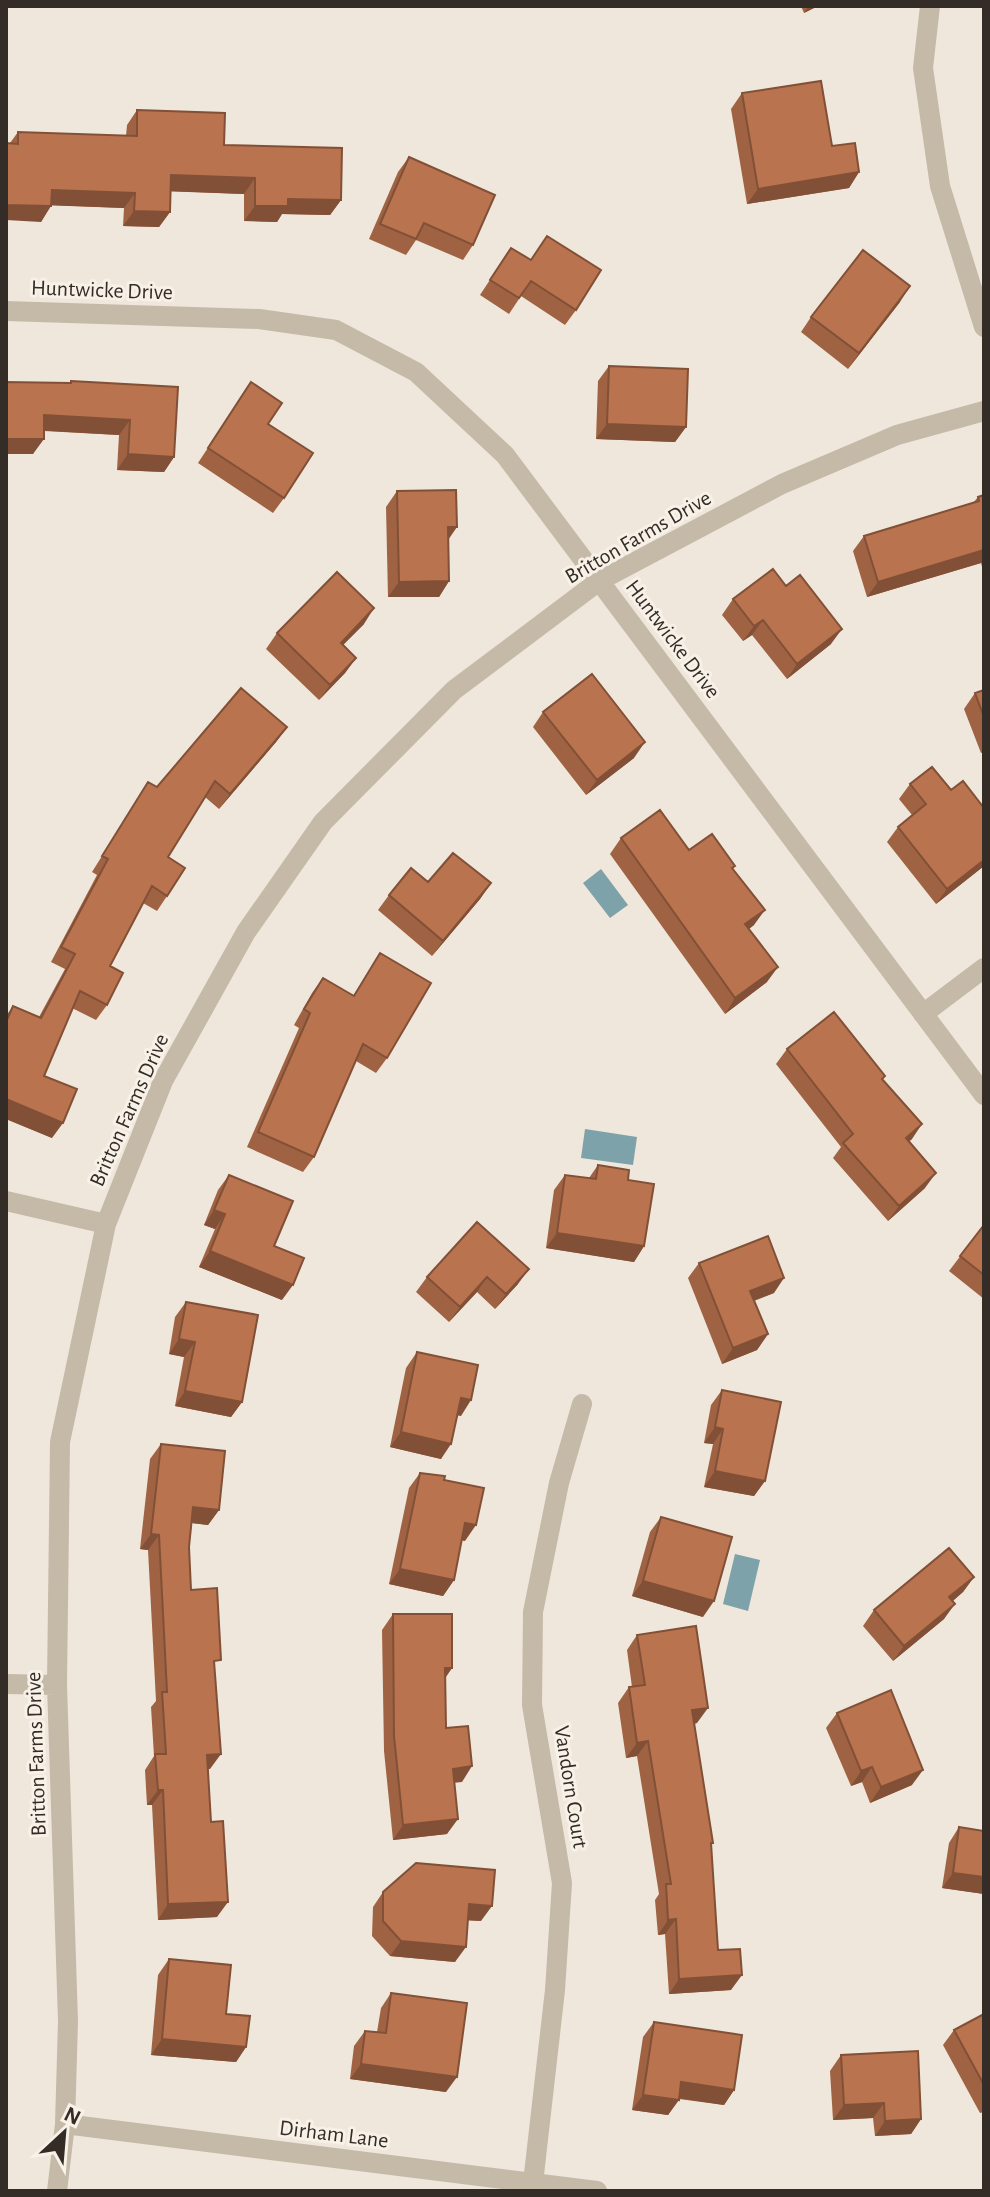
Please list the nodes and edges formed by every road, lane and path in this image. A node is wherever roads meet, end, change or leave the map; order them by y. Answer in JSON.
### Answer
{"nodes":[{"id":1,"x":930,"y":6,"type":"edge"},
{"id":2,"x":6,"y":311,"type":"edge"},
{"id":3,"x":984,"y":327,"type":"edge"},
{"id":4,"x":984,"y":411,"type":"edge"},
{"id":5,"x":599,"y":581,"type":"junction"},
{"id":6,"x":984,"y":968,"type":"edge"},
{"id":7,"x":923,"y":1014,"type":"junction"},
{"id":8,"x":984,"y":1095,"type":"edge"},
{"id":9,"x":6,"y":1201,"type":"edge"},
{"id":10,"x":106,"y":1224,"type":"junction"},
{"id":11,"x":582,"y":1404,"type":"dead end"},
{"id":12,"x":6,"y":1684,"type":"edge"},
{"id":13,"x":57,"y":1685,"type":"junction"},
{"id":14,"x":65,"y":2124,"type":"junction"},
{"id":15,"x":533,"y":2183,"type":"junction"},
{"id":16,"x":57,"y":2191,"type":"edge"},
{"id":17,"x":597,"y":2191,"type":"edge"}],
"edges":[{"from":1,"to":3,"type":"street"},
{"from":2,"to":5,"type":"street","name":"Huntwicke Drive"},
{"from":4,"to":5,"type":"street","name":"Britton Farms Drive"},
{"from":5,"to":7,"type":"street","name":"Huntwicke Drive"},
{"from":5,"to":10,"type":"street","name":"Britton Farms Drive"},
{"from":6,"to":7,"type":"street"},
{"from":7,"to":8,"type":"street","name":"Huntwicke Drive"},
{"from":9,"to":10,"type":"street"},
{"from":10,"to":13,"type":"street","name":"Britton Farms Drive"},
{"from":11,"to":15,"type":"street","name":"Vandorn Court"},
{"from":12,"to":13,"type":"street"},
{"from":13,"to":14,"type":"street","name":"Britton Farms Drive"},
{"from":14,"to":15,"type":"street","name":"Dirham Lane"},
{"from":14,"to":16,"type":"street","name":"Britton Farms Drive"},
{"from":15,"to":17,"type":"street","name":"Dirham Lane"}]}
